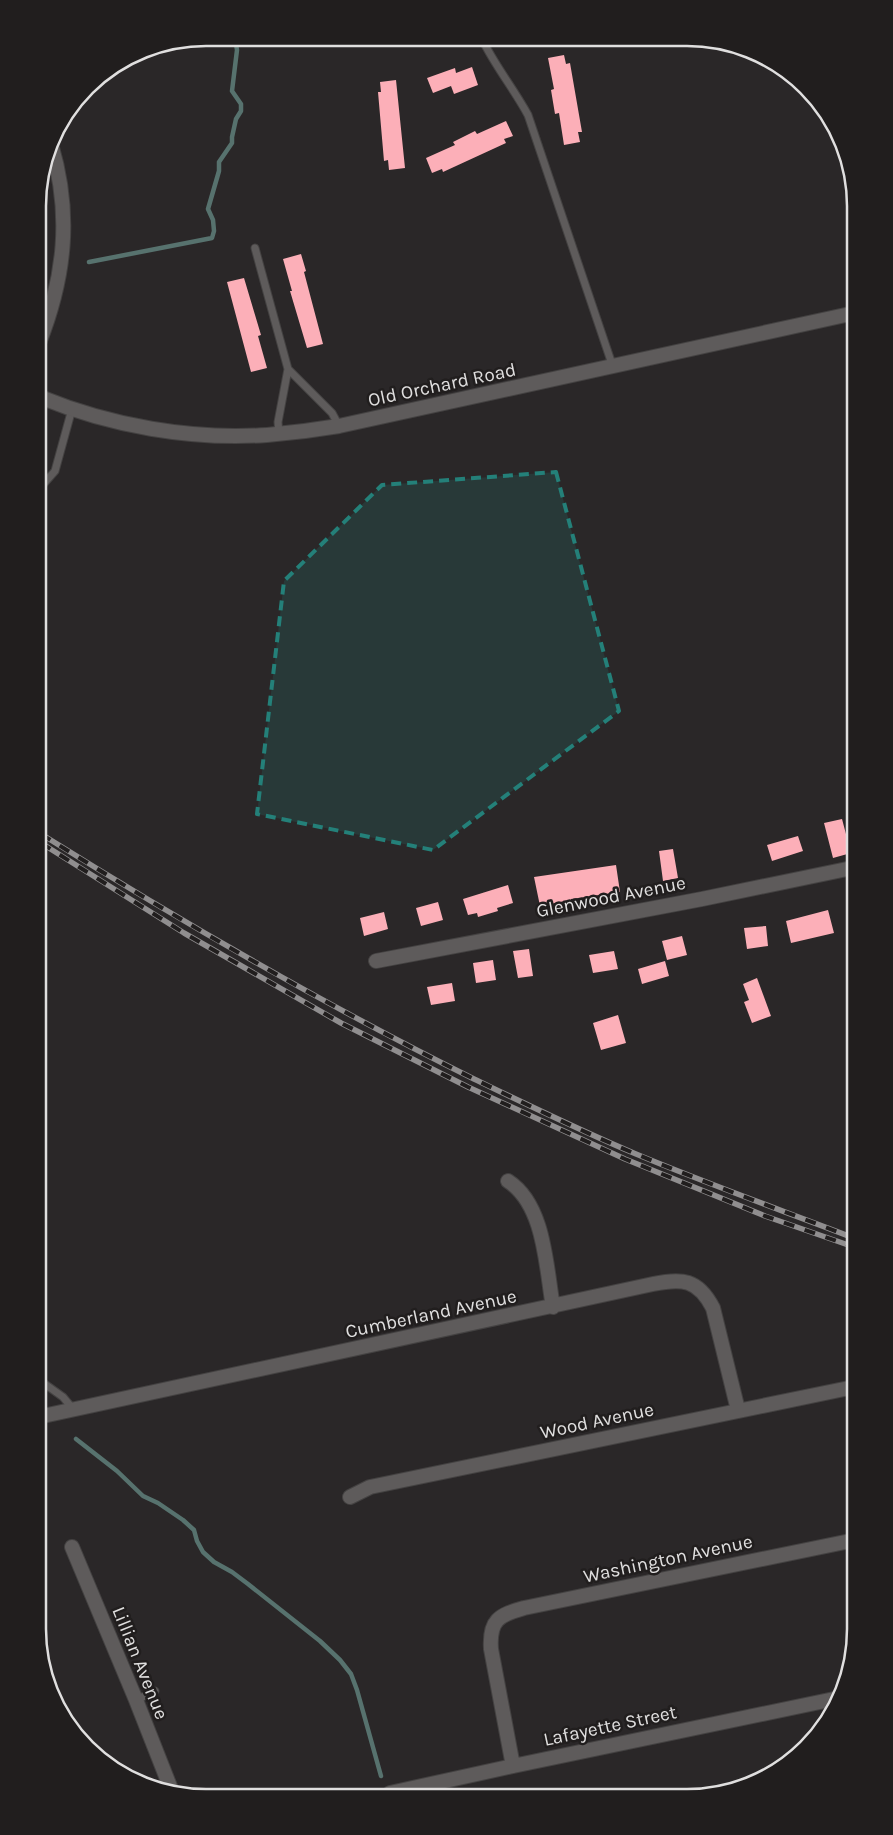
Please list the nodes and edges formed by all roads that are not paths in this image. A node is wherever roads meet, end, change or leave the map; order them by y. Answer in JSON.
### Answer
{"nodes":[{"id":1,"x":486,"y":46,"type":"edge"},
{"id":2,"x":54,"y":158,"type":"edge"},
{"id":3,"x":255,"y":248,"type":"dead end"},
{"id":4,"x":847,"y":315,"type":"edge"},
{"id":5,"x":47,"y":320,"type":"edge"},
{"id":6,"x":613,"y":367,"type":"junction"},
{"id":7,"x":288,"y":369,"type":"junction"},
{"id":8,"x":47,"y":400,"type":"edge"},
{"id":9,"x":72,"y":409,"type":"junction"},
{"id":10,"x":339,"y":426,"type":"junction"},
{"id":11,"x":278,"y":434,"type":"junction"},
{"id":12,"x":47,"y":480,"type":"edge"},
{"id":13,"x":847,"y":869,"type":"edge"},
{"id":14,"x":376,"y":964,"type":"dead end"},
{"id":15,"x":508,"y":1181,"type":"dead end"},
{"id":16,"x":553,"y":1307,"type":"junction"},
{"id":17,"x":46,"y":1385,"type":"edge"},
{"id":18,"x":846,"y":1389,"type":"edge"},
{"id":19,"x":74,"y":1410,"type":"junction"},
{"id":20,"x":738,"y":1410,"type":"junction"},
{"id":21,"x":46,"y":1415,"type":"edge"},
{"id":22,"x":350,"y":1497,"type":"dead end"},
{"id":23,"x":846,"y":1542,"type":"edge"},
{"id":24,"x":72,"y":1547,"type":"dead end"},
{"id":25,"x":156,"y":1691,"type":"dead end"},
{"id":26,"x":136,"y":1700,"type":"junction"},
{"id":27,"x":830,"y":1700,"type":"edge"},
{"id":28,"x":513,"y":1766,"type":"junction"},
{"id":29,"x":169,"y":1784,"type":"edge"},
{"id":30,"x":408,"y":1789,"type":"edge"}],
"edges":[{"from":1,"to":6,"type":"lane"},
{"from":2,"to":5,"type":"street"},
{"from":3,"to":7,"type":"lane"},
{"from":4,"to":6,"type":"street","name":"Old Orchard Road"},
{"from":6,"to":10,"type":"street","name":"Old Orchard Road"},
{"from":7,"to":10,"type":"lane"},
{"from":7,"to":11,"type":"lane"},
{"from":8,"to":9,"type":"street","name":"Old Orchard Road"},
{"from":9,"to":11,"type":"street","name":"Old Orchard Road"},
{"from":9,"to":12,"type":"lane"},
{"from":10,"to":11,"type":"street","name":"Old Orchard Road"},
{"from":13,"to":14,"type":"street","name":"Glenwood Avenue"},
{"from":15,"to":16,"type":"street"},
{"from":16,"to":19,"type":"street","name":"Cumberland Avenue"},
{"from":16,"to":20,"type":"street","name":"Cumberland Avenue"},
{"from":17,"to":19,"type":"lane"},
{"from":18,"to":20,"type":"street","name":"Wood Avenue"},
{"from":19,"to":21,"type":"street","name":"Cumberland Avenue"},
{"from":20,"to":22,"type":"street","name":"Wood Avenue"},
{"from":23,"to":28,"type":"street","name":"Washington Avenue"},
{"from":24,"to":26,"type":"street","name":"Lillian Avenue"},
{"from":25,"to":26,"type":"lane"},
{"from":26,"to":29,"type":"street","name":"Lillian Avenue"},
{"from":27,"to":28,"type":"street","name":"Lafayette Street"},
{"from":28,"to":30,"type":"street","name":"Lafayette Street"}]}
